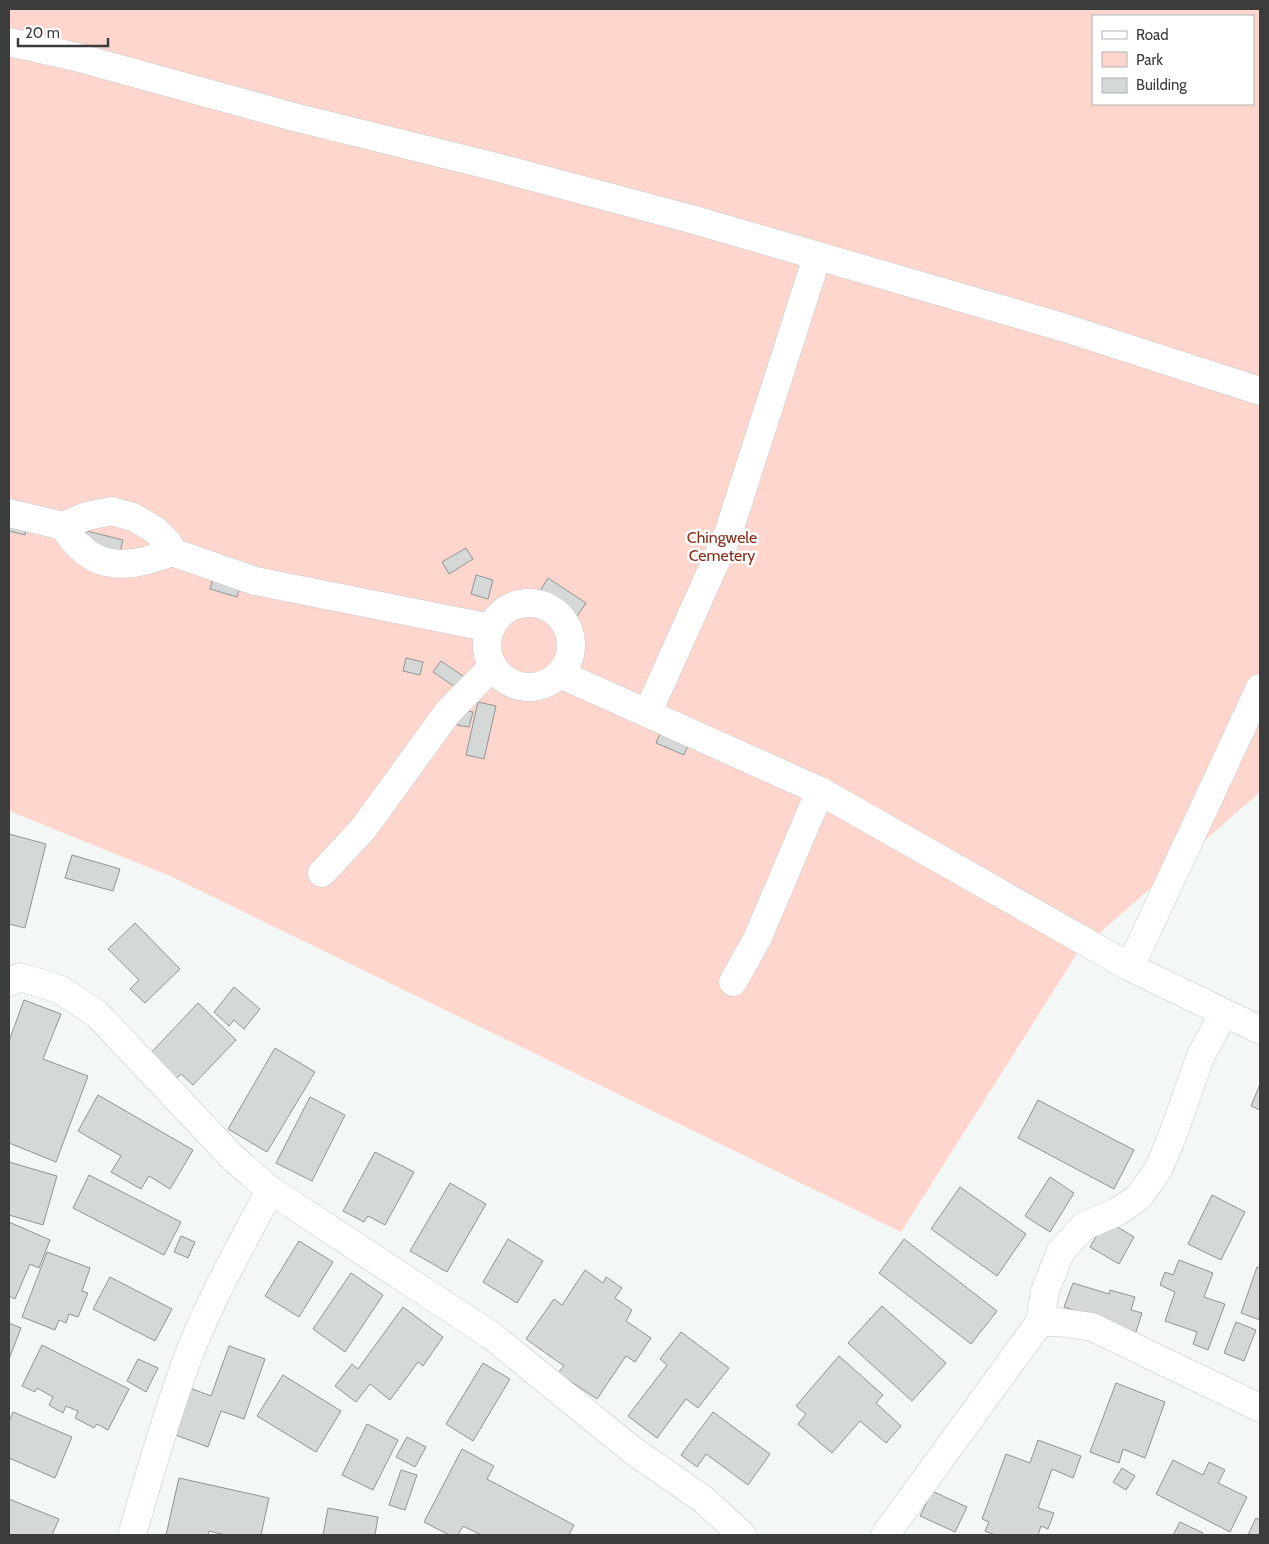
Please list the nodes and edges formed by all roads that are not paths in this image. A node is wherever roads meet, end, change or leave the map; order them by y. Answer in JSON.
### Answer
{"nodes":[{"id":1,"x":9,"y":42,"type":"edge"},
{"id":2,"x":817,"y":257,"type":"junction"},
{"id":3,"x":1260,"y":391,"type":"edge"},
{"id":4,"x":9,"y":513,"type":"edge"},
{"id":5,"x":63,"y":526,"type":"junction"},
{"id":6,"x":172,"y":552,"type":"junction"},
{"id":7,"x":491,"y":628,"type":"junction"},
{"id":8,"x":493,"y":666,"type":"junction"},
{"id":9,"x":560,"y":674,"type":"junction"},
{"id":10,"x":1260,"y":688,"type":"edge"},
{"id":11,"x":648,"y":712,"type":"junction"},
{"id":12,"x":820,"y":791,"type":"junction"},
{"id":13,"x":322,"y":873,"type":"dead end"},
{"id":14,"x":1130,"y":967,"type":"junction"},
{"id":15,"x":9,"y":982,"type":"edge"},
{"id":16,"x":733,"y":982,"type":"dead end"},
{"id":17,"x":1224,"y":1013,"type":"junction"},
{"id":18,"x":1260,"y":1030,"type":"edge"},
{"id":19,"x":270,"y":1190,"type":"junction"},
{"id":20,"x":1040,"y":1322,"type":"junction"},
{"id":21,"x":1260,"y":1408,"type":"edge"},
{"id":22,"x":132,"y":1535,"type":"edge"},
{"id":23,"x":742,"y":1535,"type":"edge"},
{"id":24,"x":885,"y":1535,"type":"edge"}],
"edges":[{"from":1,"to":2,"type":"street"},
{"from":2,"to":3,"type":"street"},
{"from":2,"to":11,"type":"street"},
{"from":4,"to":5,"type":"street"},
{"from":5,"to":6,"type":"street"},
{"from":5,"to":6,"type":"street"},
{"from":6,"to":7,"type":"street"},
{"from":7,"to":8,"type":"street"},
{"from":7,"to":9,"type":"street"},
{"from":8,"to":9,"type":"street"},
{"from":8,"to":13,"type":"street"},
{"from":9,"to":11,"type":"street"},
{"from":10,"to":14,"type":"street"},
{"from":11,"to":12,"type":"street"},
{"from":12,"to":14,"type":"street"},
{"from":12,"to":16,"type":"street"},
{"from":14,"to":17,"type":"street"},
{"from":15,"to":19,"type":"street"},
{"from":17,"to":18,"type":"street"},
{"from":17,"to":20,"type":"street"},
{"from":19,"to":22,"type":"street"},
{"from":19,"to":23,"type":"street"},
{"from":20,"to":21,"type":"street"},
{"from":20,"to":24,"type":"street"}]}
